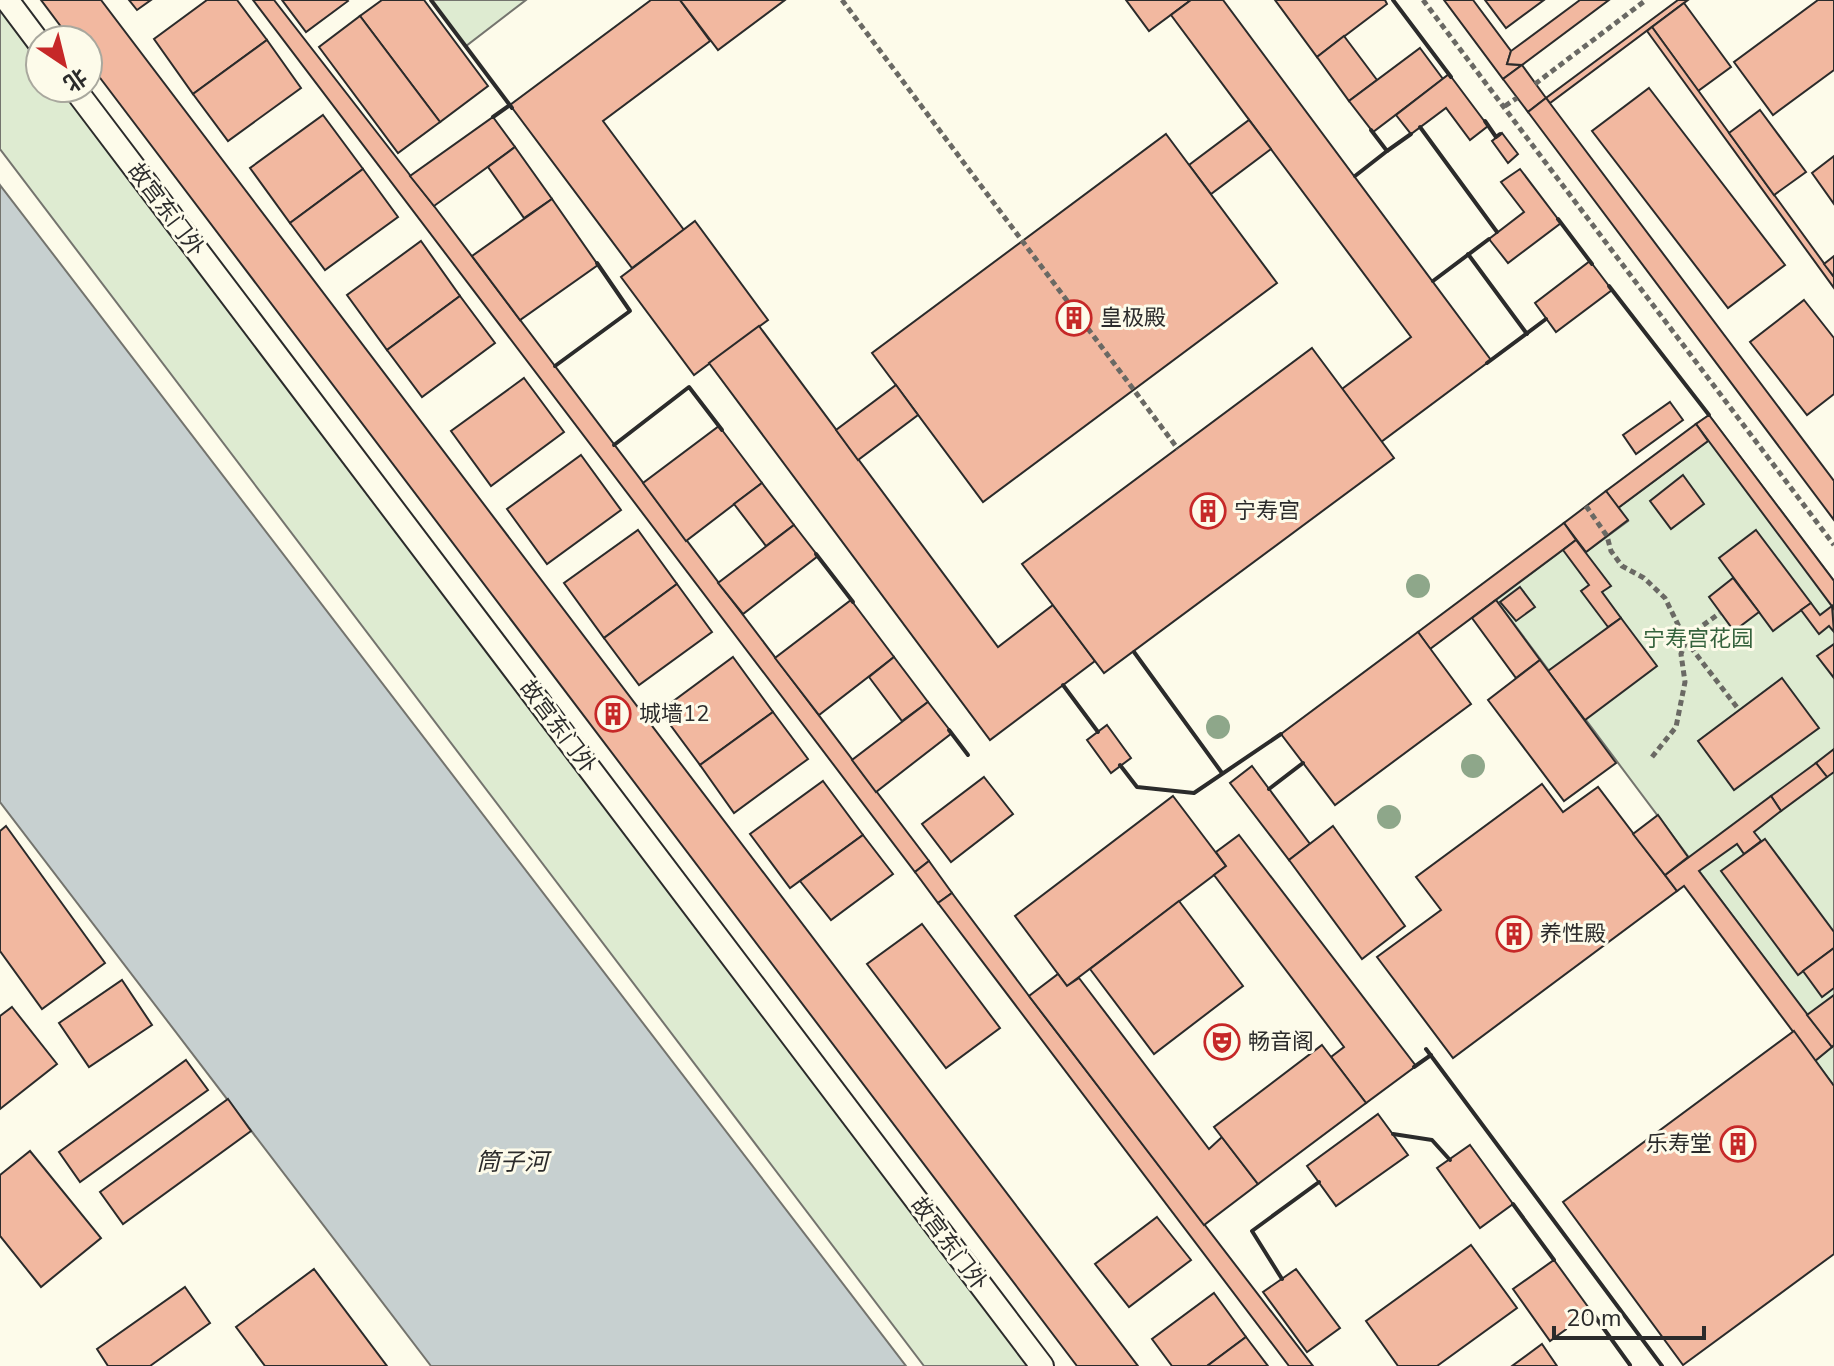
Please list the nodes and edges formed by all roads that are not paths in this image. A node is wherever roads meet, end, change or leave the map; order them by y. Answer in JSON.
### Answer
{"nodes":[{"id":1,"x":7,"y":0,"type":"edge"},
{"id":2,"x":25,"y":24,"type":"edge"},
{"id":3,"x":86,"y":104,"type":"edge"},
{"id":4,"x":1042,"y":1366,"type":"edge"}],
"edges":[{"from":1,"to":2,"type":"lane"},
{"from":3,"to":4,"type":"lane","name":"故宫东门外"}]}
